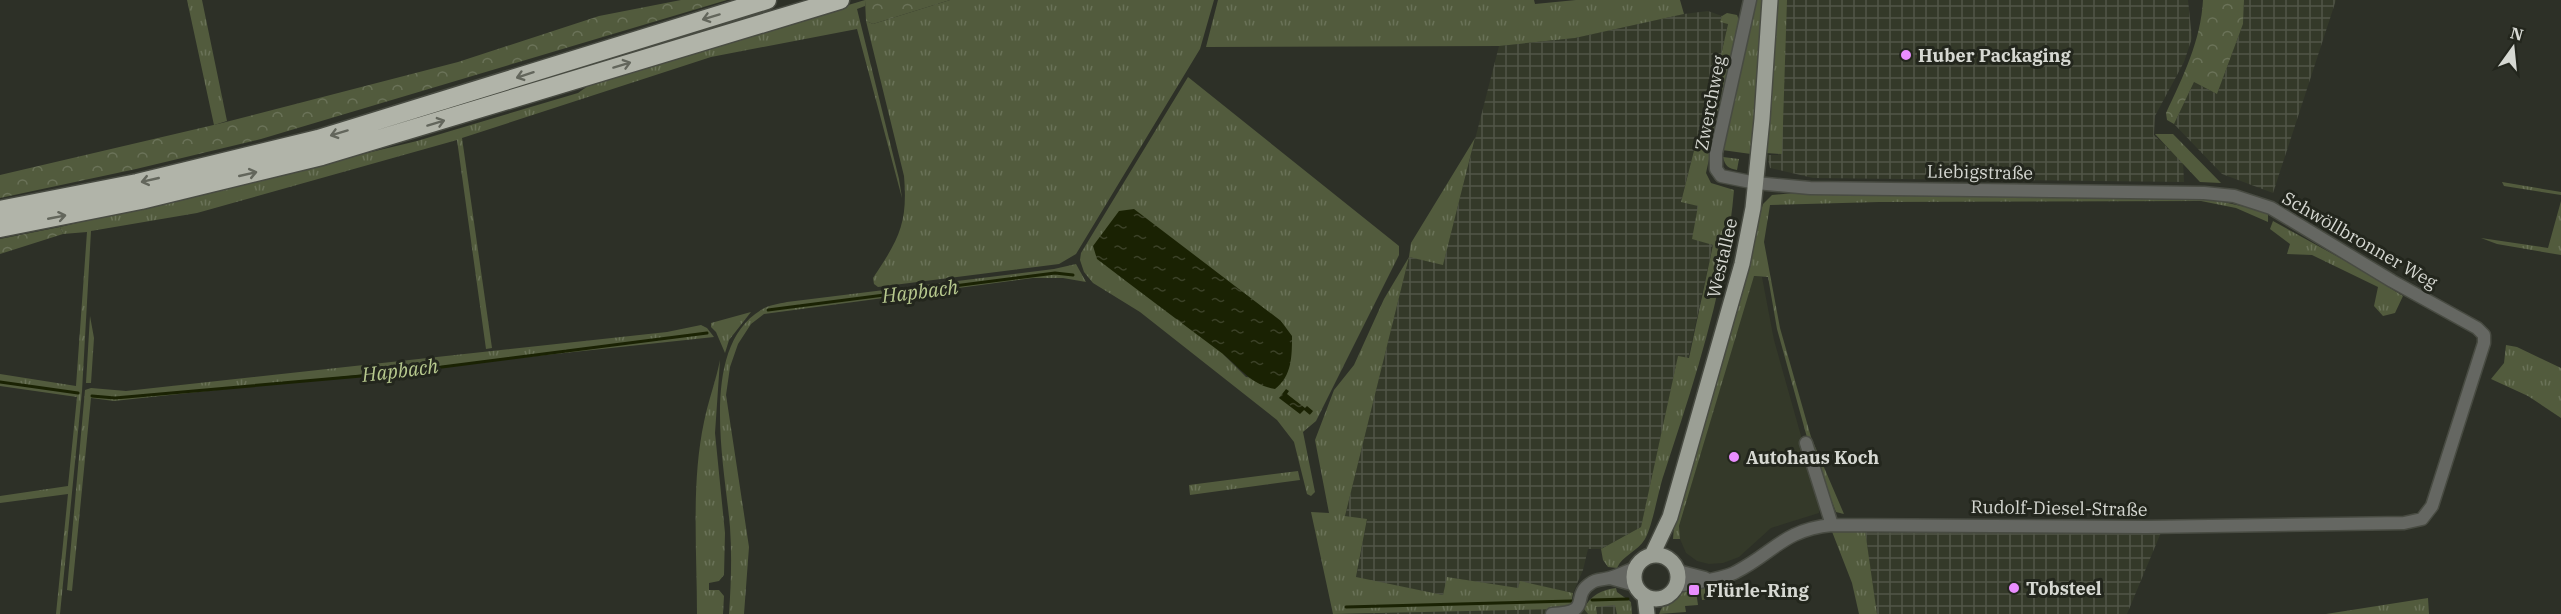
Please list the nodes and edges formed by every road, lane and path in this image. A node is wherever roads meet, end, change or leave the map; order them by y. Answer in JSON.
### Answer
{"nodes":[{"id":1,"x":767,"y":0,"type":"edge"},
{"id":2,"x":840,"y":0,"type":"edge"},
{"id":3,"x":1750,"y":0,"type":"edge"},
{"id":4,"x":1770,"y":0,"type":"edge"},
{"id":5,"x":1756,"y":183,"type":"junction"},
{"id":6,"x":2204,"y":193,"type":"joint"},
{"id":7,"x":0,"y":210,"type":"edge"},
{"id":8,"x":0,"y":228,"type":"edge"},
{"id":9,"x":1806,"y":443,"type":"dead end"},
{"id":10,"x":1670,"y":517,"type":"junction"},
{"id":11,"x":2422,"y":519,"type":"joint"},
{"id":12,"x":1832,"y":525,"type":"junction"},
{"id":13,"x":1652,"y":555,"type":"junction"},
{"id":14,"x":1668,"y":558,"type":"junction"},
{"id":15,"x":1635,"y":568,"type":"junction"},
{"id":16,"x":1610,"y":578,"type":"junction"},
{"id":17,"x":1677,"y":579,"type":"junction"},
{"id":18,"x":1640,"y":591,"type":"junction"},
{"id":19,"x":1660,"y":599,"type":"junction"},
{"id":20,"x":1552,"y":614,"type":"edge"},
{"id":21,"x":1647,"y":614,"type":"edge"},
{"id":22,"x":1654,"y":614,"type":"edge"}],
"edges":[{"from":1,"to":7,"type":"highway","one_way":true},
{"from":8,"to":2,"type":"highway","one_way":true},
{"from":3,"to":5,"type":"street","name":"Zwerchweg"},
{"from":4,"to":5,"type":"main road","name":"Westallee"},
{"from":5,"to":6,"type":"street","name":"Liebigstraße"},
{"from":5,"to":10,"type":"main road","name":"Westallee"},
{"from":6,"to":11,"type":"street","name":"Schwöllbronner Weg"},
{"from":9,"to":12,"type":"street"},
{"from":10,"to":13,"type":"main road","name":"Westallee"},
{"from":10,"to":14,"type":"main road","name":"Westallee"},
{"from":11,"to":12,"type":"street","name":"Rudolf-Diesel-Straße"},
{"from":12,"to":17,"type":"street","name":"Rudolf-Diesel-Straße"},
{"from":13,"to":14,"type":"main road"},
{"from":13,"to":15,"type":"main road"},
{"from":14,"to":17,"type":"main road"},
{"from":15,"to":16,"type":"street"},
{"from":15,"to":18,"type":"main road"},
{"from":16,"to":18,"type":"street"},
{"from":16,"to":20,"type":"street"},
{"from":17,"to":19,"type":"main road"},
{"from":18,"to":19,"type":"main road"},
{"from":18,"to":21,"type":"main road"},
{"from":19,"to":22,"type":"main road"}]}
